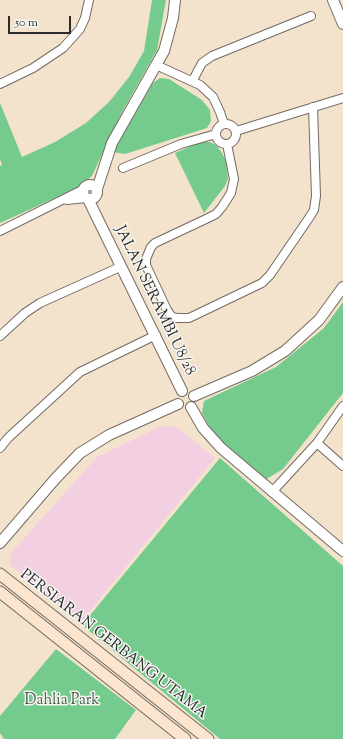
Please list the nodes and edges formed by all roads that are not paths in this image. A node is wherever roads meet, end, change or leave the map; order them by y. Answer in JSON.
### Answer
{"nodes":[{"id":1,"x":89,"y":0,"type":"edge"},
{"id":2,"x":174,"y":0,"type":"edge"},
{"id":3,"x":337,"y":3,"type":"edge"},
{"id":4,"x":311,"y":16,"type":"dead end"},
{"id":5,"x":343,"y":24,"type":"edge"},
{"id":6,"x":156,"y":65,"type":"junction"},
{"id":7,"x":193,"y":80,"type":"junction"},
{"id":8,"x":0,"y":84,"type":"edge"},
{"id":9,"x":343,"y":98,"type":"edge"},
{"id":10,"x":314,"y":107,"type":"junction"},
{"id":11,"x":224,"y":124,"type":"junction"},
{"id":12,"x":236,"y":131,"type":"junction"},
{"id":13,"x":216,"y":134,"type":"junction"},
{"id":14,"x":227,"y":144,"type":"junction"},
{"id":15,"x":124,"y":168,"type":"dead end"},
{"id":16,"x":90,"y":193,"type":"junction"},
{"id":17,"x":0,"y":231,"type":"edge"},
{"id":18,"x":120,"y":267,"type":"junction"},
{"id":19,"x":343,"y":287,"type":"edge"},
{"id":20,"x":156,"y":335,"type":"junction"},
{"id":21,"x":0,"y":336,"type":"edge"},
{"id":22,"x":182,"y":391,"type":"junction"},
{"id":23,"x":194,"y":396,"type":"junction"},
{"id":24,"x":178,"y":404,"type":"junction"},
{"id":25,"x":343,"y":406,"type":"edge"},
{"id":26,"x":191,"y":407,"type":"junction"},
{"id":27,"x":316,"y":443,"type":"junction"},
{"id":28,"x":0,"y":448,"type":"edge"},
{"id":29,"x":343,"y":466,"type":"edge"},
{"id":30,"x":272,"y":492,"type":"junction"},
{"id":31,"x":0,"y":543,"type":"edge"},
{"id":32,"x":343,"y":551,"type":"edge"},
{"id":33,"x":0,"y":574,"type":"edge"},
{"id":34,"x":0,"y":592,"type":"edge"},
{"id":35,"x":185,"y":739,"type":"edge"},
{"id":36,"x":208,"y":739,"type":"edge"}],
"edges":[{"from":1,"to":8,"type":"street"},
{"from":2,"to":6,"type":"street"},
{"from":3,"to":5,"type":"street"},
{"from":4,"to":7,"type":"street"},
{"from":6,"to":7,"type":"street"},
{"from":6,"to":16,"type":"street"},
{"from":7,"to":11,"type":"street"},
{"from":9,"to":10,"type":"street"},
{"from":10,"to":12,"type":"street"},
{"from":10,"to":14,"type":"street"},
{"from":11,"to":12,"type":"street"},
{"from":11,"to":13,"type":"street"},
{"from":12,"to":14,"type":"street"},
{"from":13,"to":14,"type":"street"},
{"from":13,"to":15,"type":"street"},
{"from":16,"to":17,"type":"street"},
{"from":16,"to":18,"type":"street","name":"JALAN SERAMBI U8/28"},
{"from":18,"to":20,"type":"street","name":"JALAN SERAMBI U8/28"},
{"from":18,"to":21,"type":"street"},
{"from":19,"to":23,"type":"street"},
{"from":20,"to":22,"type":"street","name":"JALAN SERAMBI U8/28"},
{"from":20,"to":28,"type":"street"},
{"from":22,"to":23,"type":"street"},
{"from":22,"to":24,"type":"street"},
{"from":23,"to":26,"type":"street"},
{"from":24,"to":26,"type":"street"},
{"from":24,"to":31,"type":"street"},
{"from":25,"to":27,"type":"street"},
{"from":26,"to":30,"type":"street"},
{"from":27,"to":29,"type":"street"},
{"from":27,"to":30,"type":"street"},
{"from":30,"to":32,"type":"street"},
{"from":33,"to":36,"type":"main road","name":"PERSIARAN GERBANG UTAMA"},
{"from":34,"to":35,"type":"main road","name":"PERSIARAN GERBANG UTAMA"}]}
